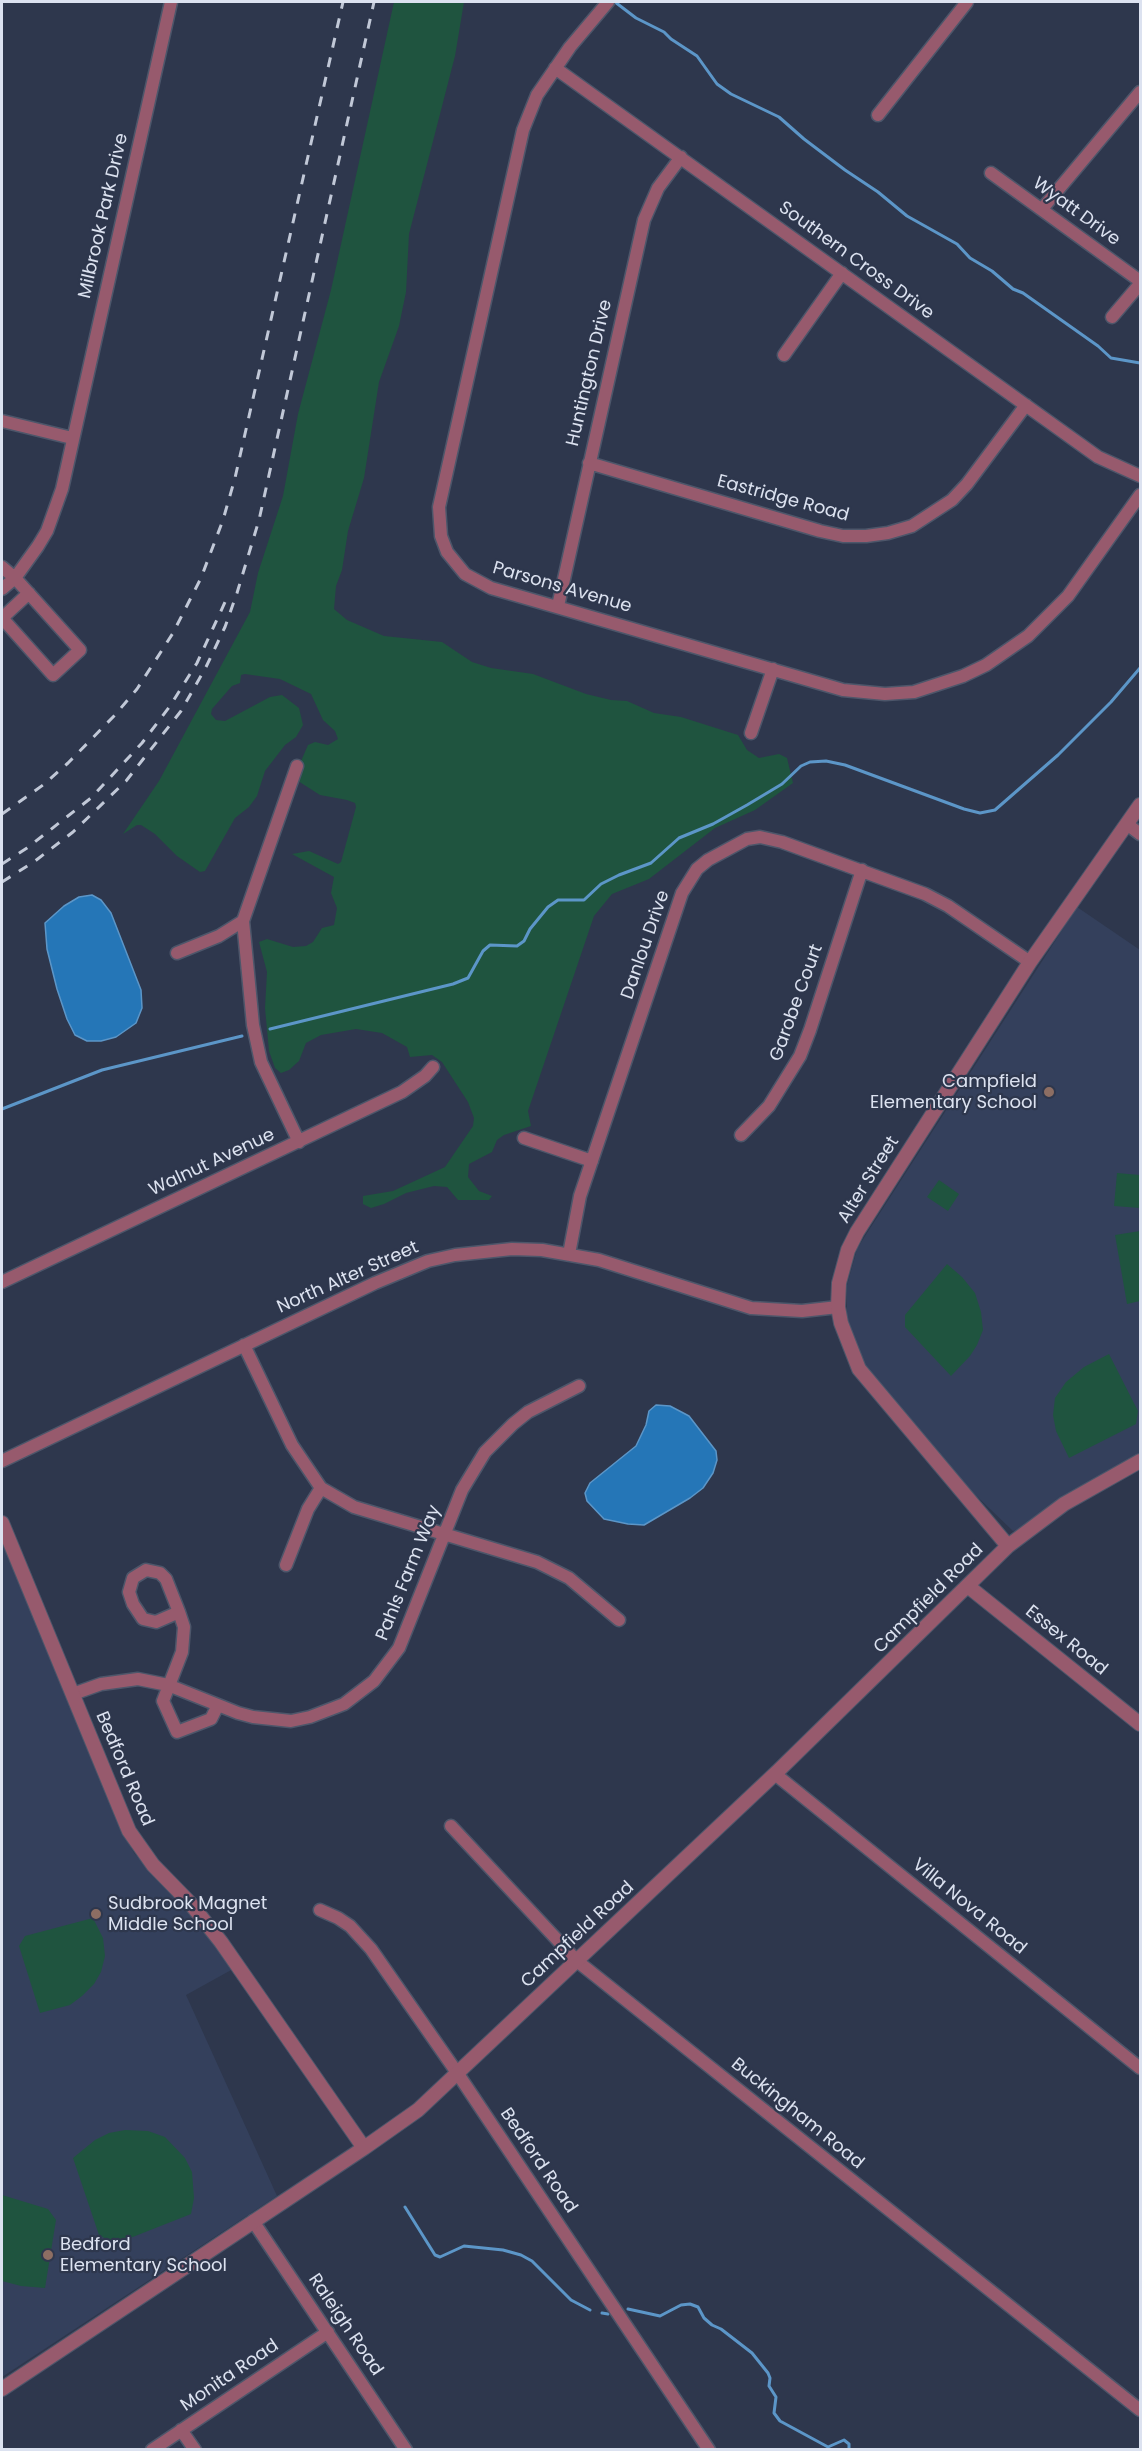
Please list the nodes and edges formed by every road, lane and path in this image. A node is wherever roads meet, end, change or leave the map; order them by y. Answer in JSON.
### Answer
{"nodes":[{"id":1,"x":171,"y":2,"type":"edge"},
{"id":2,"x":608,"y":2,"type":"edge"},
{"id":3,"x":967,"y":2,"type":"edge"},
{"id":4,"x":555,"y":68,"type":"junction"},
{"id":5,"x":1140,"y":92,"type":"edge"},
{"id":6,"x":878,"y":115,"type":"dead end"},
{"id":7,"x":681,"y":158,"type":"junction"},
{"id":8,"x":991,"y":173,"type":"dead end"},
{"id":9,"x":1042,"y":209,"type":"junction"},
{"id":10,"x":842,"y":273,"type":"junction"},
{"id":11,"x":1140,"y":282,"type":"edge"},
{"id":12,"x":1112,"y":316,"type":"dead end"},
{"id":13,"x":784,"y":355,"type":"dead end"},
{"id":14,"x":1026,"y":405,"type":"junction"},
{"id":15,"x":2,"y":421,"type":"edge"},
{"id":16,"x":72,"y":438,"type":"junction"},
{"id":17,"x":589,"y":463,"type":"junction"},
{"id":18,"x":1140,"y":476,"type":"edge"},
{"id":19,"x":1140,"y":495,"type":"edge"},
{"id":20,"x":2,"y":567,"type":"edge"},
{"id":21,"x":15,"y":578,"type":"junction"},
{"id":22,"x":2,"y":589,"type":"edge"},
{"id":23,"x":28,"y":593,"type":"junction"},
{"id":24,"x":558,"y":606,"type":"junction"},
{"id":25,"x":2,"y":618,"type":"edge"},
{"id":26,"x":773,"y":669,"type":"junction"},
{"id":27,"x":751,"y":734,"type":"dead end"},
{"id":28,"x":297,"y":765,"type":"dead end"},
{"id":29,"x":1140,"y":805,"type":"edge"},
{"id":30,"x":1127,"y":824,"type":"junction"},
{"id":31,"x":1140,"y":834,"type":"edge"},
{"id":32,"x":862,"y":870,"type":"junction"},
{"id":33,"x":243,"y":921,"type":"junction"},
{"id":34,"x":177,"y":953,"type":"dead end"},
{"id":35,"x":1030,"y":962,"type":"junction"},
{"id":36,"x":433,"y":1067,"type":"dead end"},
{"id":37,"x":741,"y":1136,"type":"dead end"},
{"id":38,"x":524,"y":1138,"type":"dead end"},
{"id":39,"x":299,"y":1142,"type":"junction"},
{"id":40,"x":592,"y":1161,"type":"junction"},
{"id":41,"x":569,"y":1254,"type":"junction"},
{"id":42,"x":2,"y":1282,"type":"edge"},
{"id":43,"x":838,"y":1307,"type":"junction"},
{"id":44,"x":244,"y":1345,"type":"junction"},
{"id":45,"x":579,"y":1386,"type":"dead end"},
{"id":46,"x":2,"y":1461,"type":"edge"},
{"id":47,"x":1140,"y":1461,"type":"edge"},
{"id":48,"x":321,"y":1488,"type":"junction"},
{"id":49,"x":2,"y":1523,"type":"edge"},
{"id":50,"x":445,"y":1532,"type":"junction"},
{"id":51,"x":1008,"y":1546,"type":"junction"},
{"id":52,"x":286,"y":1565,"type":"dead end"},
{"id":53,"x":969,"y":1587,"type":"junction"},
{"id":54,"x":179,"y":1612,"type":"junction"},
{"id":55,"x":619,"y":1620,"type":"dead end"},
{"id":56,"x":168,"y":1685,"type":"junction"},
{"id":57,"x":73,"y":1694,"type":"junction"},
{"id":58,"x":218,"y":1705,"type":"junction"},
{"id":59,"x":1140,"y":1724,"type":"edge"},
{"id":60,"x":774,"y":1774,"type":"junction"},
{"id":61,"x":451,"y":1826,"type":"dead end"},
{"id":62,"x":320,"y":1910,"type":"dead end"},
{"id":63,"x":577,"y":1961,"type":"junction"},
{"id":64,"x":1140,"y":2068,"type":"edge"},
{"id":65,"x":458,"y":2074,"type":"junction"},
{"id":66,"x":364,"y":2148,"type":"junction"},
{"id":67,"x":253,"y":2221,"type":"junction"},
{"id":68,"x":328,"y":2332,"type":"junction"},
{"id":69,"x":2,"y":2389,"type":"edge"},
{"id":70,"x":1140,"y":2410,"type":"edge"},
{"id":71,"x":181,"y":2430,"type":"junction"},
{"id":72,"x":152,"y":2450,"type":"edge"},
{"id":73,"x":195,"y":2450,"type":"edge"},
{"id":74,"x":406,"y":2450,"type":"edge"},
{"id":75,"x":709,"y":2450,"type":"edge"}],
"edges":[{"from":1,"to":16,"type":"street","name":"Milbrook Park Drive"},
{"from":2,"to":4,"type":"street","name":"Parsons Avenue"},
{"from":3,"to":6,"type":"street"},
{"from":4,"to":7,"type":"street","name":"Southern Cross Drive"},
{"from":4,"to":24,"type":"street","name":"Parsons Avenue"},
{"from":5,"to":9,"type":"street"},
{"from":7,"to":10,"type":"street","name":"Southern Cross Drive"},
{"from":7,"to":17,"type":"street","name":"Huntington Drive"},
{"from":8,"to":9,"type":"street","name":"Wyatt Drive"},
{"from":9,"to":11,"type":"street","name":"Wyatt Drive"},
{"from":10,"to":13,"type":"street"},
{"from":10,"to":14,"type":"street","name":"Southern Cross Drive"},
{"from":11,"to":12,"type":"street"},
{"from":14,"to":17,"type":"street","name":"Eastridge Road"},
{"from":14,"to":18,"type":"street","name":"Southern Cross Drive"},
{"from":15,"to":16,"type":"street"},
{"from":16,"to":21,"type":"street","name":"Milbrook Park Drive"},
{"from":17,"to":24,"type":"street","name":"Huntington Drive"},
{"from":19,"to":26,"type":"street","name":"Parsons Avenue"},
{"from":20,"to":21,"type":"street"},
{"from":21,"to":22,"type":"street","name":"Milbrook Park Drive"},
{"from":21,"to":23,"type":"street"},
{"from":23,"to":25,"type":"street"},
{"from":23,"to":25,"type":"street"},
{"from":24,"to":26,"type":"street","name":"Parsons Avenue"},
{"from":26,"to":27,"type":"street"},
{"from":28,"to":33,"type":"street"},
{"from":29,"to":30,"type":"street","name":"Alter Street"},
{"from":30,"to":31,"type":"street"},
{"from":30,"to":35,"type":"street","name":"Alter Street"},
{"from":32,"to":35,"type":"street","name":"Danlou Drive"},
{"from":32,"to":37,"type":"street","name":"Garobe Court"},
{"from":32,"to":40,"type":"street","name":"Danlou Drive"},
{"from":33,"to":34,"type":"street"},
{"from":33,"to":39,"type":"street"},
{"from":35,"to":43,"type":"street","name":"Alter Street"},
{"from":36,"to":39,"type":"street","name":"Walnut Avenue"},
{"from":38,"to":40,"type":"street"},
{"from":39,"to":42,"type":"street","name":"Walnut Avenue"},
{"from":40,"to":41,"type":"street","name":"Danlou Drive"},
{"from":41,"to":43,"type":"street","name":"North Alter Street"},
{"from":41,"to":44,"type":"street","name":"North Alter Street"},
{"from":43,"to":51,"type":"street","name":"Alter Street"},
{"from":44,"to":46,"type":"street","name":"North Alter Street"},
{"from":44,"to":48,"type":"street"},
{"from":45,"to":50,"type":"street","name":"Pahls Farm Way"},
{"from":47,"to":51,"type":"street","name":"Campfield Road"},
{"from":48,"to":50,"type":"street"},
{"from":48,"to":52,"type":"street"},
{"from":49,"to":57,"type":"street","name":"Bedford Road"},
{"from":50,"to":55,"type":"street"},
{"from":50,"to":58,"type":"street","name":"Pahls Farm Way"},
{"from":51,"to":53,"type":"street","name":"Campfield Road"},
{"from":53,"to":59,"type":"street","name":"Essex Road"},
{"from":53,"to":60,"type":"street","name":"Campfield Road"},
{"from":54,"to":54,"type":"street"},
{"from":54,"to":56,"type":"street"},
{"from":56,"to":57,"type":"street","name":"Pahls Farm Way"},
{"from":56,"to":58,"type":"street","name":"Pahls Farm Way"},
{"from":56,"to":58,"type":"street"},
{"from":57,"to":66,"type":"street","name":"Bedford Road"},
{"from":60,"to":63,"type":"street","name":"Campfield Road"},
{"from":60,"to":64,"type":"street","name":"Villa Nova Road"},
{"from":61,"to":63,"type":"street","name":"Buckingham Road"},
{"from":62,"to":65,"type":"street","name":"Bedford Road"},
{"from":63,"to":65,"type":"street","name":"Campfield Road"},
{"from":63,"to":70,"type":"street","name":"Buckingham Road"},
{"from":65,"to":66,"type":"street","name":"Campfield Road"},
{"from":65,"to":75,"type":"street","name":"Bedford Road"},
{"from":66,"to":67,"type":"street","name":"Campfield Road"},
{"from":67,"to":68,"type":"street","name":"Raleigh Road"},
{"from":67,"to":69,"type":"street","name":"Campfield Road"},
{"from":68,"to":71,"type":"street","name":"Monita Road"},
{"from":68,"to":74,"type":"street","name":"Raleigh Road"},
{"from":71,"to":72,"type":"street","name":"Monita Road"},
{"from":71,"to":73,"type":"street"}]}
